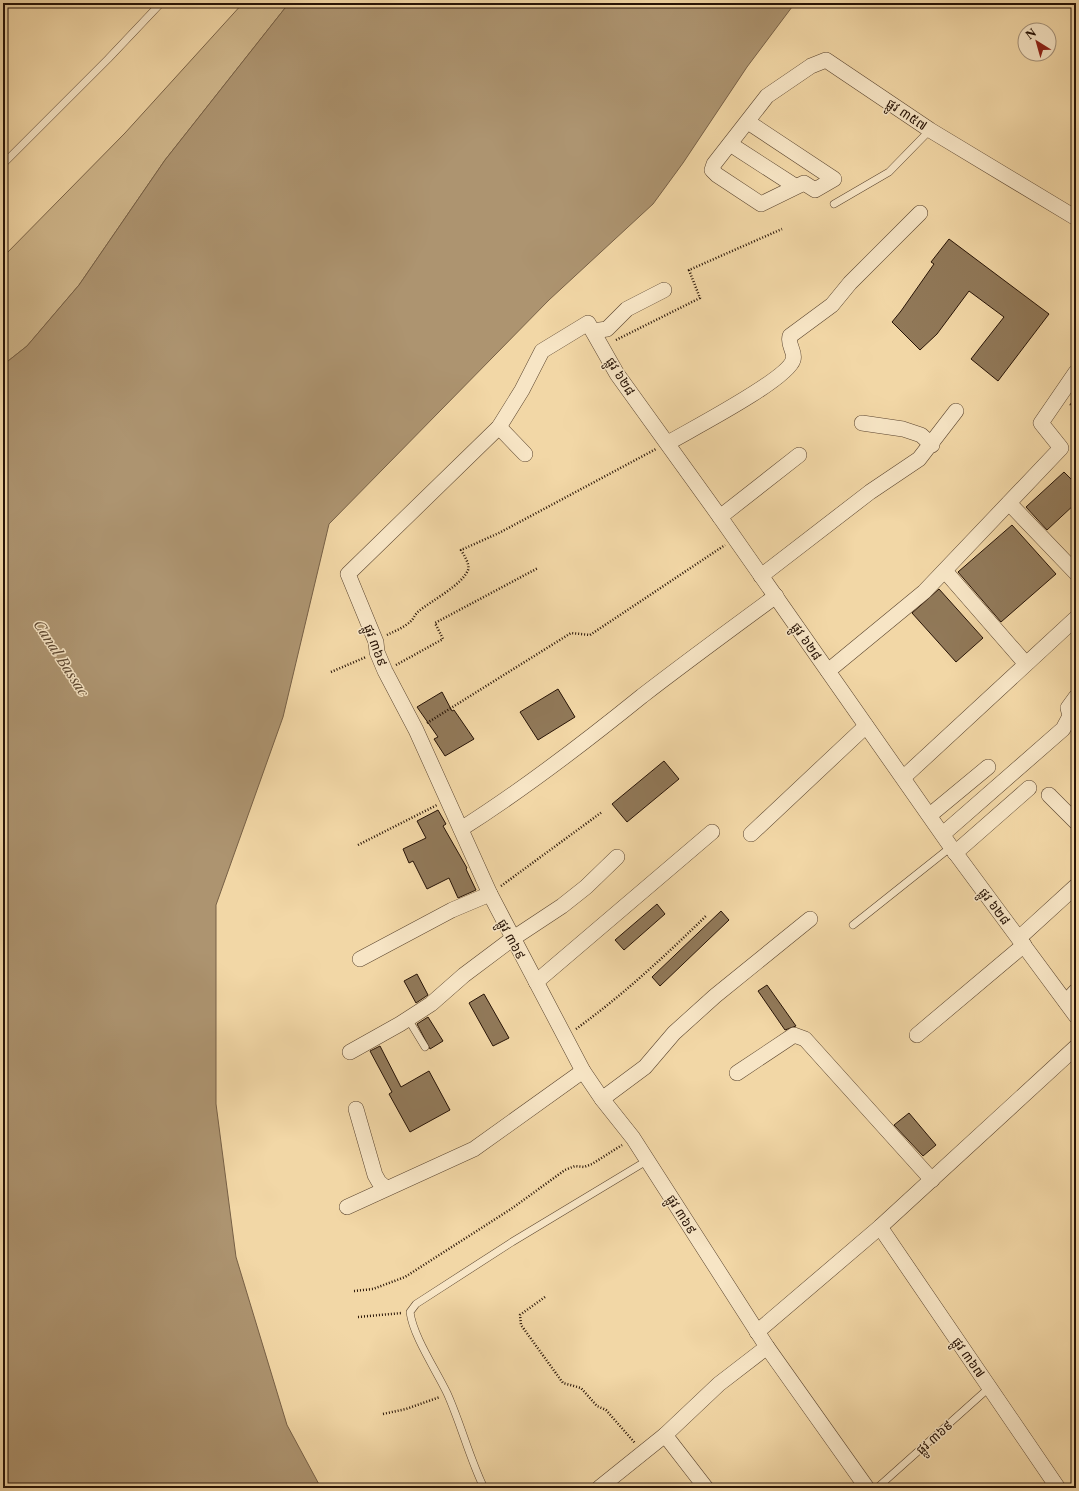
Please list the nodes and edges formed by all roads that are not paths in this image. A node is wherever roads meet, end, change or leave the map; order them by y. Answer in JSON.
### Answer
{"nodes":[{"id":1,"x":161,"y":3,"type":"edge"},
{"id":2,"x":748,"y":122,"type":"junction"},
{"id":3,"x":930,"y":130,"type":"junction"},
{"id":4,"x":730,"y":144,"type":"junction"},
{"id":5,"x":3,"y":164,"type":"edge"},
{"id":6,"x":795,"y":186,"type":"junction"},
{"id":7,"x":834,"y":204,"type":"dead end"},
{"id":8,"x":920,"y":213,"type":"dead end"},
{"id":9,"x":1075,"y":215,"type":"edge"},
{"id":10,"x":664,"y":290,"type":"dead end"},
{"id":11,"x":593,"y":331,"type":"junction"},
{"id":12,"x":1076,"y":372,"type":"edge"},
{"id":13,"x":956,"y":411,"type":"dead end"},
{"id":14,"x":862,"y":423,"type":"dead end"},
{"id":15,"x":499,"y":427,"type":"junction"},
{"id":16,"x":668,"y":443,"type":"junction"},
{"id":17,"x":932,"y":445,"type":"junction"},
{"id":18,"x":525,"y":454,"type":"dead end"},
{"id":19,"x":799,"y":455,"type":"dead end"},
{"id":20,"x":1009,"y":503,"type":"junction"},
{"id":21,"x":720,"y":517,"type":"junction"},
{"id":22,"x":945,"y":571,"type":"junction"},
{"id":23,"x":1076,"y":573,"type":"edge"},
{"id":24,"x":761,"y":576,"type":"junction"},
{"id":25,"x":776,"y":596,"type":"junction"},
{"id":26,"x":1076,"y":618,"type":"edge"},
{"id":27,"x":1026,"y":664,"type":"junction"},
{"id":28,"x":828,"y":671,"type":"junction"},
{"id":29,"x":1076,"y":696,"type":"edge"},
{"id":30,"x":866,"y":726,"type":"junction"},
{"id":31,"x":988,"y":767,"type":"dead end"},
{"id":32,"x":904,"y":777,"type":"junction"},
{"id":33,"x":1029,"y":788,"type":"dead end"},
{"id":34,"x":1049,"y":795,"type":"dead end"},
{"id":35,"x":930,"y":816,"type":"junction"},
{"id":36,"x":1076,"y":822,"type":"edge"},
{"id":37,"x":461,"y":829,"type":"junction"},
{"id":38,"x":712,"y":832,"type":"dead end"},
{"id":39,"x":751,"y":834,"type":"dead end"},
{"id":40,"x":943,"y":834,"type":"junction"},
{"id":41,"x":953,"y":850,"type":"junction"},
{"id":42,"x":617,"y":857,"type":"dead end"},
{"id":43,"x":1076,"y":886,"type":"edge"},
{"id":44,"x":490,"y":894,"type":"junction"},
{"id":45,"x":810,"y":919,"type":"dead end"},
{"id":46,"x":853,"y":925,"type":"dead end"},
{"id":47,"x":512,"y":939,"type":"junction"},
{"id":48,"x":1021,"y":942,"type":"junction"},
{"id":49,"x":360,"y":959,"type":"dead end"},
{"id":50,"x":536,"y":982,"type":"junction"},
{"id":51,"x":1071,"y":996,"type":"edge"},
{"id":52,"x":1076,"y":1016,"type":"edge"},
{"id":53,"x":408,"y":1019,"type":"junction"},
{"id":54,"x":917,"y":1035,"type":"dead end"},
{"id":55,"x":425,"y":1047,"type":"dead end"},
{"id":56,"x":1076,"y":1047,"type":"edge"},
{"id":57,"x":350,"y":1052,"type":"dead end"},
{"id":58,"x":583,"y":1071,"type":"junction"},
{"id":59,"x":737,"y":1073,"type":"dead end"},
{"id":60,"x":602,"y":1099,"type":"junction"},
{"id":61,"x":356,"y":1109,"type":"dead end"},
{"id":62,"x":648,"y":1160,"type":"junction"},
{"id":63,"x":932,"y":1180,"type":"junction"},
{"id":64,"x":386,"y":1188,"type":"junction"},
{"id":65,"x":347,"y":1207,"type":"dead end"},
{"id":66,"x":880,"y":1227,"type":"junction"},
{"id":67,"x":757,"y":1332,"type":"junction"},
{"id":68,"x":767,"y":1347,"type":"junction"},
{"id":69,"x":990,"y":1386,"type":"junction"},
{"id":70,"x":665,"y":1435,"type":"junction"},
{"id":71,"x":867,"y":1487,"type":"edge"},
{"id":72,"x":484,"y":1488,"type":"edge"},
{"id":73,"x":599,"y":1488,"type":"edge"},
{"id":74,"x":706,"y":1488,"type":"edge"},
{"id":75,"x":1058,"y":1488,"type":"edge"}],
"edges":[{"from":1,"to":5,"type":"lane"},
{"from":2,"to":3,"type":"street","name":"ផ្លូវ ៣៥៧"},
{"from":2,"to":4,"type":"street"},
{"from":2,"to":6,"type":"street"},
{"from":3,"to":7,"type":"lane"},
{"from":3,"to":9,"type":"street","name":"ផ្លូវ ៣៥៧"},
{"from":4,"to":6,"type":"street"},
{"from":4,"to":6,"type":"street"},
{"from":8,"to":16,"type":"street"},
{"from":10,"to":11,"type":"street"},
{"from":11,"to":15,"type":"street","name":"ផ្លូវ ៣៦៩"},
{"from":11,"to":16,"type":"street","name":"ផ្លូវ ៦២៨"},
{"from":12,"to":20,"type":"street"},
{"from":13,"to":17,"type":"street"},
{"from":14,"to":17,"type":"street"},
{"from":15,"to":18,"type":"street"},
{"from":15,"to":37,"type":"street","name":"ផ្លូវ ៣៦៩"},
{"from":16,"to":21,"type":"street","name":"ផ្លូវ ៦២៨"},
{"from":17,"to":24,"type":"street"},
{"from":19,"to":21,"type":"street"},
{"from":20,"to":22,"type":"street"},
{"from":20,"to":23,"type":"street"},
{"from":21,"to":24,"type":"street","name":"ផ្លូវ ៦២៨"},
{"from":22,"to":27,"type":"street"},
{"from":22,"to":28,"type":"street"},
{"from":24,"to":25,"type":"street","name":"ផ្លូវ ៦២៨"},
{"from":25,"to":28,"type":"street","name":"ផ្លូវ ៦២៨"},
{"from":25,"to":37,"type":"street"},
{"from":26,"to":27,"type":"street"},
{"from":27,"to":32,"type":"street"},
{"from":28,"to":30,"type":"street","name":"ផ្លូវ ៦២៨"},
{"from":29,"to":40,"type":"street"},
{"from":30,"to":32,"type":"street","name":"ផ្លូវ ៦២៨"},
{"from":30,"to":39,"type":"street"},
{"from":31,"to":35,"type":"street"},
{"from":32,"to":35,"type":"street","name":"ផ្លូវ ៦២៨"},
{"from":33,"to":41,"type":"street"},
{"from":34,"to":36,"type":"street"},
{"from":35,"to":40,"type":"street","name":"ផ្លូវ ៦២៨"},
{"from":37,"to":44,"type":"street","name":"ផ្លូវ ៣៦៩"},
{"from":38,"to":50,"type":"street"},
{"from":40,"to":41,"type":"street","name":"ផ្លូវ ៦២៨"},
{"from":41,"to":46,"type":"lane"},
{"from":41,"to":48,"type":"street","name":"ផ្លូវ ៦២៨"},
{"from":42,"to":47,"type":"street"},
{"from":43,"to":48,"type":"street"},
{"from":44,"to":47,"type":"street","name":"ផ្លូវ ៣៦៩"},
{"from":44,"to":49,"type":"street"},
{"from":45,"to":60,"type":"street"},
{"from":47,"to":50,"type":"street","name":"ផ្លូវ ៣៦៩"},
{"from":47,"to":53,"type":"street"},
{"from":48,"to":51,"type":"street","name":"ផ្លូវ ៦២៨"},
{"from":48,"to":54,"type":"street"},
{"from":50,"to":58,"type":"street","name":"ផ្លូវ ៣៦៩"},
{"from":51,"to":52,"type":"street","name":"ផ្លូវ ៦២៨"},
{"from":53,"to":55,"type":"lane"},
{"from":53,"to":57,"type":"street"},
{"from":56,"to":63,"type":"street"},
{"from":58,"to":60,"type":"street","name":"ផ្លូវ ៣៦៩"},
{"from":58,"to":64,"type":"street"},
{"from":59,"to":63,"type":"street"},
{"from":60,"to":62,"type":"street","name":"ផ្លូវ ៣៦៩"},
{"from":61,"to":64,"type":"street"},
{"from":62,"to":67,"type":"street","name":"ផ្លូវ ៣៦៩"},
{"from":62,"to":72,"type":"lane"},
{"from":63,"to":66,"type":"street"},
{"from":64,"to":65,"type":"street"},
{"from":66,"to":67,"type":"street"},
{"from":66,"to":69,"type":"street","name":"ផ្លូវ ៣៦៧"},
{"from":67,"to":68,"type":"street","name":"ផ្លូវ ៣៦៩"},
{"from":68,"to":70,"type":"street"},
{"from":68,"to":71,"type":"street","name":"ផ្លូវ ៣៦៩"},
{"from":69,"to":71,"type":"lane","name":"ផ្លូវ ៣៦៩"},
{"from":69,"to":75,"type":"street","name":"ផ្លូវ ៣៦៧"},
{"from":70,"to":73,"type":"street"},
{"from":70,"to":74,"type":"street"}]}
